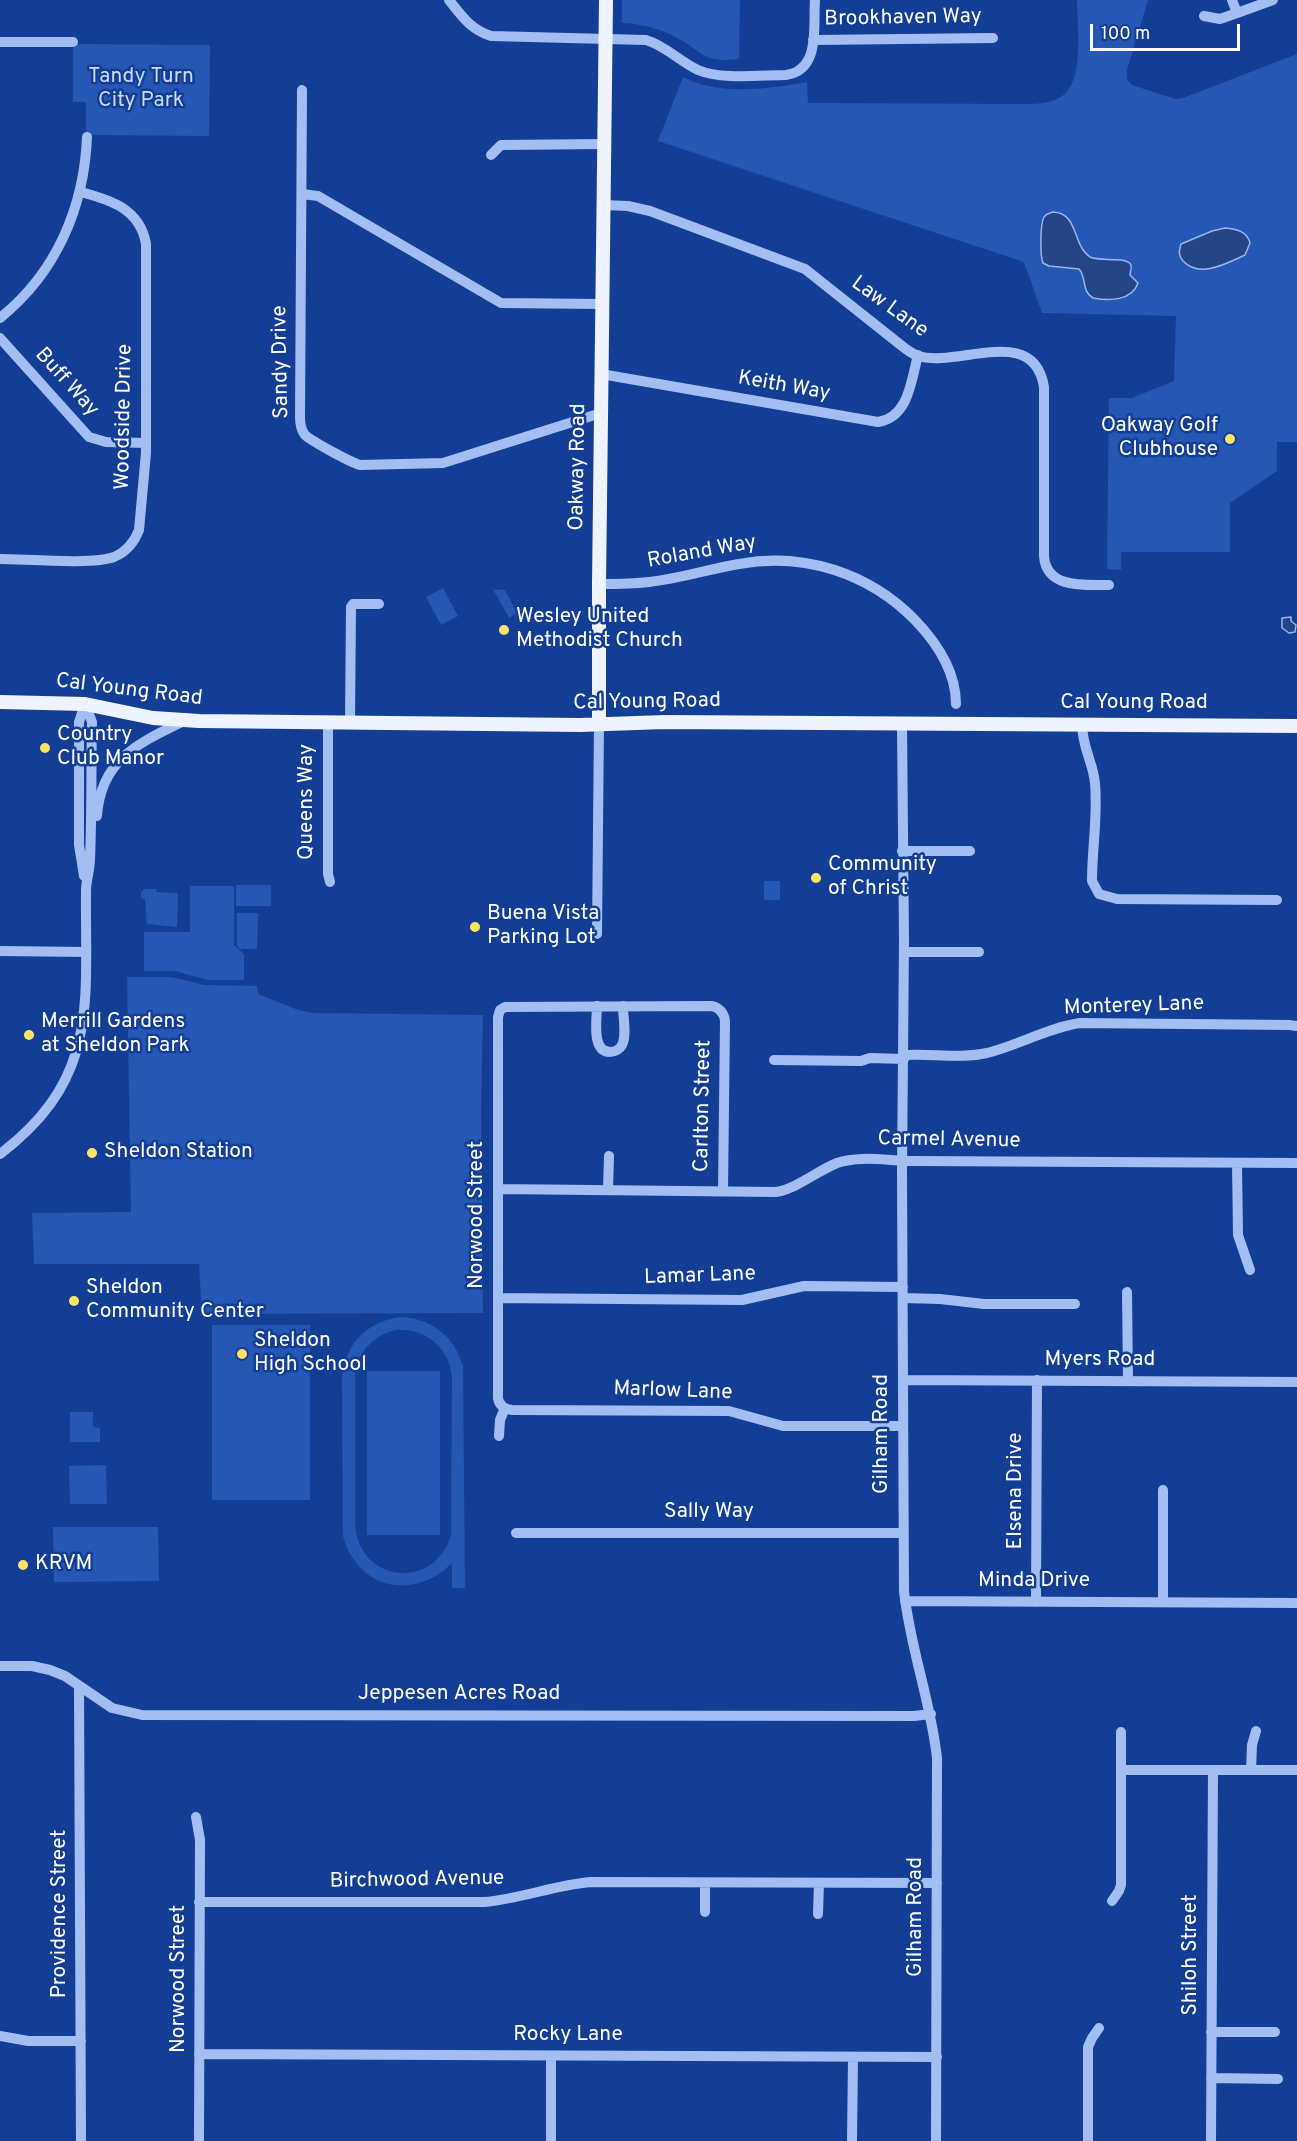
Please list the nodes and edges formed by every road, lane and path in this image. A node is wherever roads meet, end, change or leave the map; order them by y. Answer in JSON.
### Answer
{"nodes":[{"id":1,"x":606,"y":0,"type":"edge"},
{"id":2,"x":814,"y":0,"type":"edge"},
{"id":3,"x":1232,"y":0,"type":"edge"},
{"id":4,"x":1273,"y":0,"type":"edge"},
{"id":5,"x":450,"y":1,"type":"edge"},
{"id":6,"x":1237,"y":13,"type":"junction"},
{"id":7,"x":1204,"y":16,"type":"dead end"},
{"id":8,"x":606,"y":38,"type":"junction"},
{"id":9,"x":993,"y":38,"type":"dead end"},
{"id":10,"x":813,"y":40,"type":"junction"},
{"id":11,"x":0,"y":42,"type":"edge"},
{"id":12,"x":73,"y":42,"type":"dead end"},
{"id":13,"x":302,"y":90,"type":"dead end"},
{"id":14,"x":87,"y":137,"type":"dead end"},
{"id":15,"x":604,"y":144,"type":"junction"},
{"id":16,"x":491,"y":155,"type":"dead end"},
{"id":17,"x":81,"y":192,"type":"junction"},
{"id":18,"x":302,"y":194,"type":"junction"},
{"id":19,"x":604,"y":206,"type":"junction"},
{"id":20,"x":602,"y":304,"type":"junction"},
{"id":21,"x":0,"y":318,"type":"edge"},
{"id":22,"x":0,"y":338,"type":"edge"},
{"id":23,"x":918,"y":356,"type":"junction"},
{"id":24,"x":601,"y":374,"type":"junction"},
{"id":25,"x":601,"y":413,"type":"junction"},
{"id":26,"x":146,"y":443,"type":"junction"},
{"id":27,"x":128,"y":548,"type":"junction"},
{"id":28,"x":136,"y":557,"type":"dead end"},
{"id":29,"x":0,"y":559,"type":"edge"},
{"id":30,"x":598,"y":584,"type":"junction"},
{"id":31,"x":1109,"y":585,"type":"dead end"},
{"id":32,"x":379,"y":604,"type":"dead end"},
{"id":33,"x":0,"y":702,"type":"edge"},
{"id":34,"x":85,"y":704,"type":"junction"},
{"id":35,"x":956,"y":704,"type":"dead end"},
{"id":36,"x":184,"y":721,"type":"junction"},
{"id":37,"x":328,"y":723,"type":"junction"},
{"id":38,"x":350,"y":723,"type":"junction"},
{"id":39,"x":599,"y":723,"type":"junction"},
{"id":40,"x":902,"y":724,"type":"junction"},
{"id":41,"x":1082,"y":724,"type":"junction"},
{"id":42,"x":1297,"y":726,"type":"edge"},
{"id":43,"x":902,"y":851,"type":"junction"},
{"id":44,"x":970,"y":851,"type":"dead end"},
{"id":45,"x":90,"y":860,"type":"junction"},
{"id":46,"x":330,"y":882,"type":"dead end"},
{"id":47,"x":86,"y":887,"type":"junction"},
{"id":48,"x":1277,"y":900,"type":"dead end"},
{"id":49,"x":597,"y":934,"type":"dead end"},
{"id":50,"x":0,"y":951,"type":"edge"},
{"id":51,"x":86,"y":952,"type":"junction"},
{"id":52,"x":904,"y":952,"type":"junction"},
{"id":53,"x":979,"y":952,"type":"dead end"},
{"id":54,"x":597,"y":1006,"type":"junction"},
{"id":55,"x":623,"y":1006,"type":"junction"},
{"id":56,"x":1297,"y":1026,"type":"edge"},
{"id":57,"x":904,"y":1057,"type":"junction"},
{"id":58,"x":774,"y":1060,"type":"dead end"},
{"id":59,"x":0,"y":1154,"type":"edge"},
{"id":60,"x":609,"y":1156,"type":"dead end"},
{"id":61,"x":903,"y":1161,"type":"junction"},
{"id":62,"x":1238,"y":1163,"type":"junction"},
{"id":63,"x":1297,"y":1163,"type":"edge"},
{"id":64,"x":498,"y":1189,"type":"junction"},
{"id":65,"x":608,"y":1190,"type":"junction"},
{"id":66,"x":723,"y":1191,"type":"junction"},
{"id":67,"x":1250,"y":1270,"type":"dead end"},
{"id":68,"x":1127,"y":1292,"type":"dead end"},
{"id":69,"x":903,"y":1293,"type":"junction"},
{"id":70,"x":498,"y":1298,"type":"junction"},
{"id":71,"x":1075,"y":1304,"type":"dead end"},
{"id":72,"x":903,"y":1380,"type":"junction"},
{"id":73,"x":1037,"y":1380,"type":"junction"},
{"id":74,"x":1128,"y":1381,"type":"junction"},
{"id":75,"x":1297,"y":1382,"type":"edge"},
{"id":76,"x":508,"y":1409,"type":"junction"},
{"id":77,"x":903,"y":1426,"type":"junction"},
{"id":78,"x":499,"y":1436,"type":"dead end"},
{"id":79,"x":1162,"y":1490,"type":"dead end"},
{"id":80,"x":516,"y":1533,"type":"dead end"},
{"id":81,"x":903,"y":1533,"type":"junction"},
{"id":82,"x":905,"y":1601,"type":"junction"},
{"id":83,"x":1036,"y":1602,"type":"junction"},
{"id":84,"x":1163,"y":1602,"type":"junction"},
{"id":85,"x":1297,"y":1603,"type":"edge"},
{"id":86,"x":0,"y":1666,"type":"edge"},
{"id":87,"x":79,"y":1686,"type":"junction"},
{"id":88,"x":931,"y":1714,"type":"junction"},
{"id":89,"x":1256,"y":1731,"type":"dead end"},
{"id":90,"x":1121,"y":1732,"type":"dead end"},
{"id":91,"x":1121,"y":1770,"type":"junction"},
{"id":92,"x":1213,"y":1770,"type":"junction"},
{"id":93,"x":1251,"y":1770,"type":"junction"},
{"id":94,"x":1297,"y":1770,"type":"edge"},
{"id":95,"x":196,"y":1817,"type":"dead end"},
{"id":96,"x":705,"y":1883,"type":"junction"},
{"id":97,"x":819,"y":1883,"type":"junction"},
{"id":98,"x":937,"y":1883,"type":"junction"},
{"id":99,"x":1112,"y":1901,"type":"dead end"},
{"id":100,"x":199,"y":1902,"type":"junction"},
{"id":101,"x":705,"y":1912,"type":"dead end"},
{"id":102,"x":818,"y":1914,"type":"dead end"},
{"id":103,"x":1099,"y":2028,"type":"dead end"},
{"id":104,"x":1211,"y":2032,"type":"junction"},
{"id":105,"x":1275,"y":2032,"type":"dead end"},
{"id":106,"x":0,"y":2037,"type":"edge"},
{"id":107,"x":81,"y":2041,"type":"junction"},
{"id":108,"x":199,"y":2054,"type":"junction"},
{"id":109,"x":551,"y":2056,"type":"junction"},
{"id":110,"x":853,"y":2057,"type":"junction"},
{"id":111,"x":937,"y":2057,"type":"junction"},
{"id":112,"x":1211,"y":2078,"type":"junction"},
{"id":113,"x":1278,"y":2079,"type":"dead end"},
{"id":114,"x":81,"y":2141,"type":"edge"},
{"id":115,"x":200,"y":2141,"type":"edge"},
{"id":116,"x":551,"y":2141,"type":"edge"},
{"id":117,"x":852,"y":2141,"type":"edge"},
{"id":118,"x":936,"y":2141,"type":"edge"},
{"id":119,"x":1088,"y":2141,"type":"edge"},
{"id":120,"x":1211,"y":2141,"type":"edge"}],
"edges":[{"from":1,"to":8,"type":"main road","name":"Oakway Road"},
{"from":2,"to":10,"type":"street"},
{"from":3,"to":6,"type":"street"},
{"from":4,"to":6,"type":"street"},
{"from":5,"to":8,"type":"street"},
{"from":6,"to":7,"type":"street"},
{"from":8,"to":10,"type":"street"},
{"from":8,"to":15,"type":"main road","name":"Oakway Road"},
{"from":9,"to":10,"type":"street","name":"Brookhaven Way"},
{"from":11,"to":12,"type":"street"},
{"from":13,"to":18,"type":"street","name":"Sandy Drive"},
{"from":14,"to":17,"type":"street"},
{"from":15,"to":16,"type":"street"},
{"from":15,"to":19,"type":"main road","name":"Oakway Road"},
{"from":17,"to":21,"type":"street"},
{"from":17,"to":26,"type":"street","name":"Woodside Drive"},
{"from":18,"to":20,"type":"street"},
{"from":18,"to":25,"type":"street","name":"Sandy Drive"},
{"from":19,"to":20,"type":"main road","name":"Oakway Road"},
{"from":19,"to":23,"type":"street","name":"Law Lane"},
{"from":20,"to":24,"type":"main road","name":"Oakway Road"},
{"from":22,"to":26,"type":"street","name":"Buff Way"},
{"from":23,"to":24,"type":"street","name":"Keith Way"},
{"from":23,"to":31,"type":"street","name":"Law Lane"},
{"from":24,"to":25,"type":"main road","name":"Oakway Road"},
{"from":25,"to":30,"type":"main road","name":"Oakway Road"},
{"from":26,"to":27,"type":"street","name":"Woodside Drive"},
{"from":27,"to":28,"type":"street"},
{"from":27,"to":29,"type":"street"},
{"from":30,"to":35,"type":"street","name":"Roland Way"},
{"from":30,"to":39,"type":"main road","name":"Oakway Road"},
{"from":32,"to":38,"type":"street"},
{"from":33,"to":34,"type":"main road","name":"Cal Young Road"},
{"from":34,"to":36,"type":"main road","name":"Cal Young Road"},
{"from":34,"to":45,"type":"street"},
{"from":34,"to":47,"type":"street"},
{"from":36,"to":37,"type":"main road","name":"Cal Young Road"},
{"from":36,"to":45,"type":"street"},
{"from":37,"to":38,"type":"main road","name":"Cal Young Road"},
{"from":37,"to":46,"type":"street","name":"Queens Way"},
{"from":38,"to":39,"type":"main road","name":"Cal Young Road"},
{"from":39,"to":40,"type":"main road","name":"Cal Young Road"},
{"from":39,"to":49,"type":"street","name":"Oakway Road"},
{"from":40,"to":41,"type":"main road","name":"Cal Young Road"},
{"from":40,"to":43,"type":"street","name":"Gilham Road"},
{"from":41,"to":42,"type":"main road","name":"Cal Young Road"},
{"from":41,"to":48,"type":"street"},
{"from":43,"to":44,"type":"street"},
{"from":43,"to":52,"type":"street","name":"Gilham Road"},
{"from":45,"to":47,"type":"street"},
{"from":47,"to":51,"type":"street"},
{"from":50,"to":51,"type":"street"},
{"from":51,"to":59,"type":"street"},
{"from":52,"to":53,"type":"street"},
{"from":52,"to":57,"type":"street","name":"Gilham Road"},
{"from":54,"to":55,"type":"street"},
{"from":54,"to":55,"type":"street"},
{"from":54,"to":64,"type":"street","name":"Norwood Street"},
{"from":55,"to":66,"type":"street","name":"Carlton Street"},
{"from":56,"to":57,"type":"street","name":"Monterey Lane"},
{"from":57,"to":58,"type":"street","name":"Monterey Lane"},
{"from":57,"to":61,"type":"street","name":"Gilham Road"},
{"from":60,"to":65,"type":"street"},
{"from":61,"to":62,"type":"street","name":"Carmel Avenue"},
{"from":61,"to":66,"type":"street","name":"Carmel Avenue"},
{"from":61,"to":69,"type":"street","name":"Gilham Road"},
{"from":62,"to":63,"type":"street","name":"Carmel Avenue"},
{"from":62,"to":67,"type":"street"},
{"from":64,"to":65,"type":"street","name":"Carmel Avenue"},
{"from":64,"to":70,"type":"street","name":"Norwood Street"},
{"from":65,"to":66,"type":"street","name":"Carmel Avenue"},
{"from":68,"to":74,"type":"street"},
{"from":69,"to":70,"type":"street","name":"Lamar Lane"},
{"from":69,"to":71,"type":"street","name":"Lamar Lane"},
{"from":69,"to":72,"type":"street","name":"Gilham Road"},
{"from":70,"to":76,"type":"street","name":"Norwood Street"},
{"from":72,"to":73,"type":"street","name":"Myers Road"},
{"from":72,"to":77,"type":"street","name":"Gilham Road"},
{"from":73,"to":74,"type":"street","name":"Myers Road"},
{"from":73,"to":83,"type":"street","name":"Elsena Drive"},
{"from":74,"to":75,"type":"street","name":"Myers Road"},
{"from":76,"to":77,"type":"street","name":"Marlow Lane"},
{"from":76,"to":78,"type":"street"},
{"from":77,"to":81,"type":"street","name":"Gilham Road"},
{"from":79,"to":84,"type":"street"},
{"from":80,"to":81,"type":"street","name":"Sally Way"},
{"from":81,"to":82,"type":"street","name":"Gilham Road"},
{"from":82,"to":83,"type":"street","name":"Minda Drive"},
{"from":82,"to":88,"type":"street","name":"Gilham Road"},
{"from":83,"to":84,"type":"street","name":"Minda Drive"},
{"from":84,"to":85,"type":"street","name":"Minda Drive"},
{"from":86,"to":87,"type":"street","name":"Jeppesen Acres Road"},
{"from":87,"to":88,"type":"street","name":"Jeppesen Acres Road"},
{"from":87,"to":107,"type":"street","name":"Providence Street"},
{"from":88,"to":98,"type":"street","name":"Gilham Road"},
{"from":89,"to":93,"type":"street"},
{"from":90,"to":91,"type":"street"},
{"from":91,"to":92,"type":"street"},
{"from":91,"to":99,"type":"street"},
{"from":92,"to":93,"type":"street"},
{"from":92,"to":104,"type":"street","name":"Shiloh Street"},
{"from":93,"to":94,"type":"street"},
{"from":95,"to":100,"type":"street","name":"Norwood Street"},
{"from":96,"to":97,"type":"street","name":"Birchwood Avenue"},
{"from":96,"to":100,"type":"street","name":"Birchwood Avenue"},
{"from":96,"to":101,"type":"street"},
{"from":97,"to":98,"type":"street","name":"Birchwood Avenue"},
{"from":97,"to":102,"type":"street"},
{"from":98,"to":111,"type":"street","name":"Gilham Road"},
{"from":100,"to":108,"type":"street","name":"Norwood Street"},
{"from":103,"to":119,"type":"street"},
{"from":104,"to":105,"type":"street"},
{"from":104,"to":112,"type":"street","name":"Shiloh Street"},
{"from":106,"to":107,"type":"street"},
{"from":107,"to":114,"type":"street","name":"Providence Street"},
{"from":108,"to":109,"type":"street","name":"Rocky Lane"},
{"from":108,"to":115,"type":"street","name":"Norwood Street"},
{"from":109,"to":110,"type":"street","name":"Rocky Lane"},
{"from":109,"to":116,"type":"street"},
{"from":110,"to":111,"type":"street","name":"Rocky Lane"},
{"from":110,"to":117,"type":"street"},
{"from":111,"to":118,"type":"street","name":"Gilham Road"},
{"from":112,"to":113,"type":"street"},
{"from":112,"to":120,"type":"street","name":"Shiloh Street"}]}
